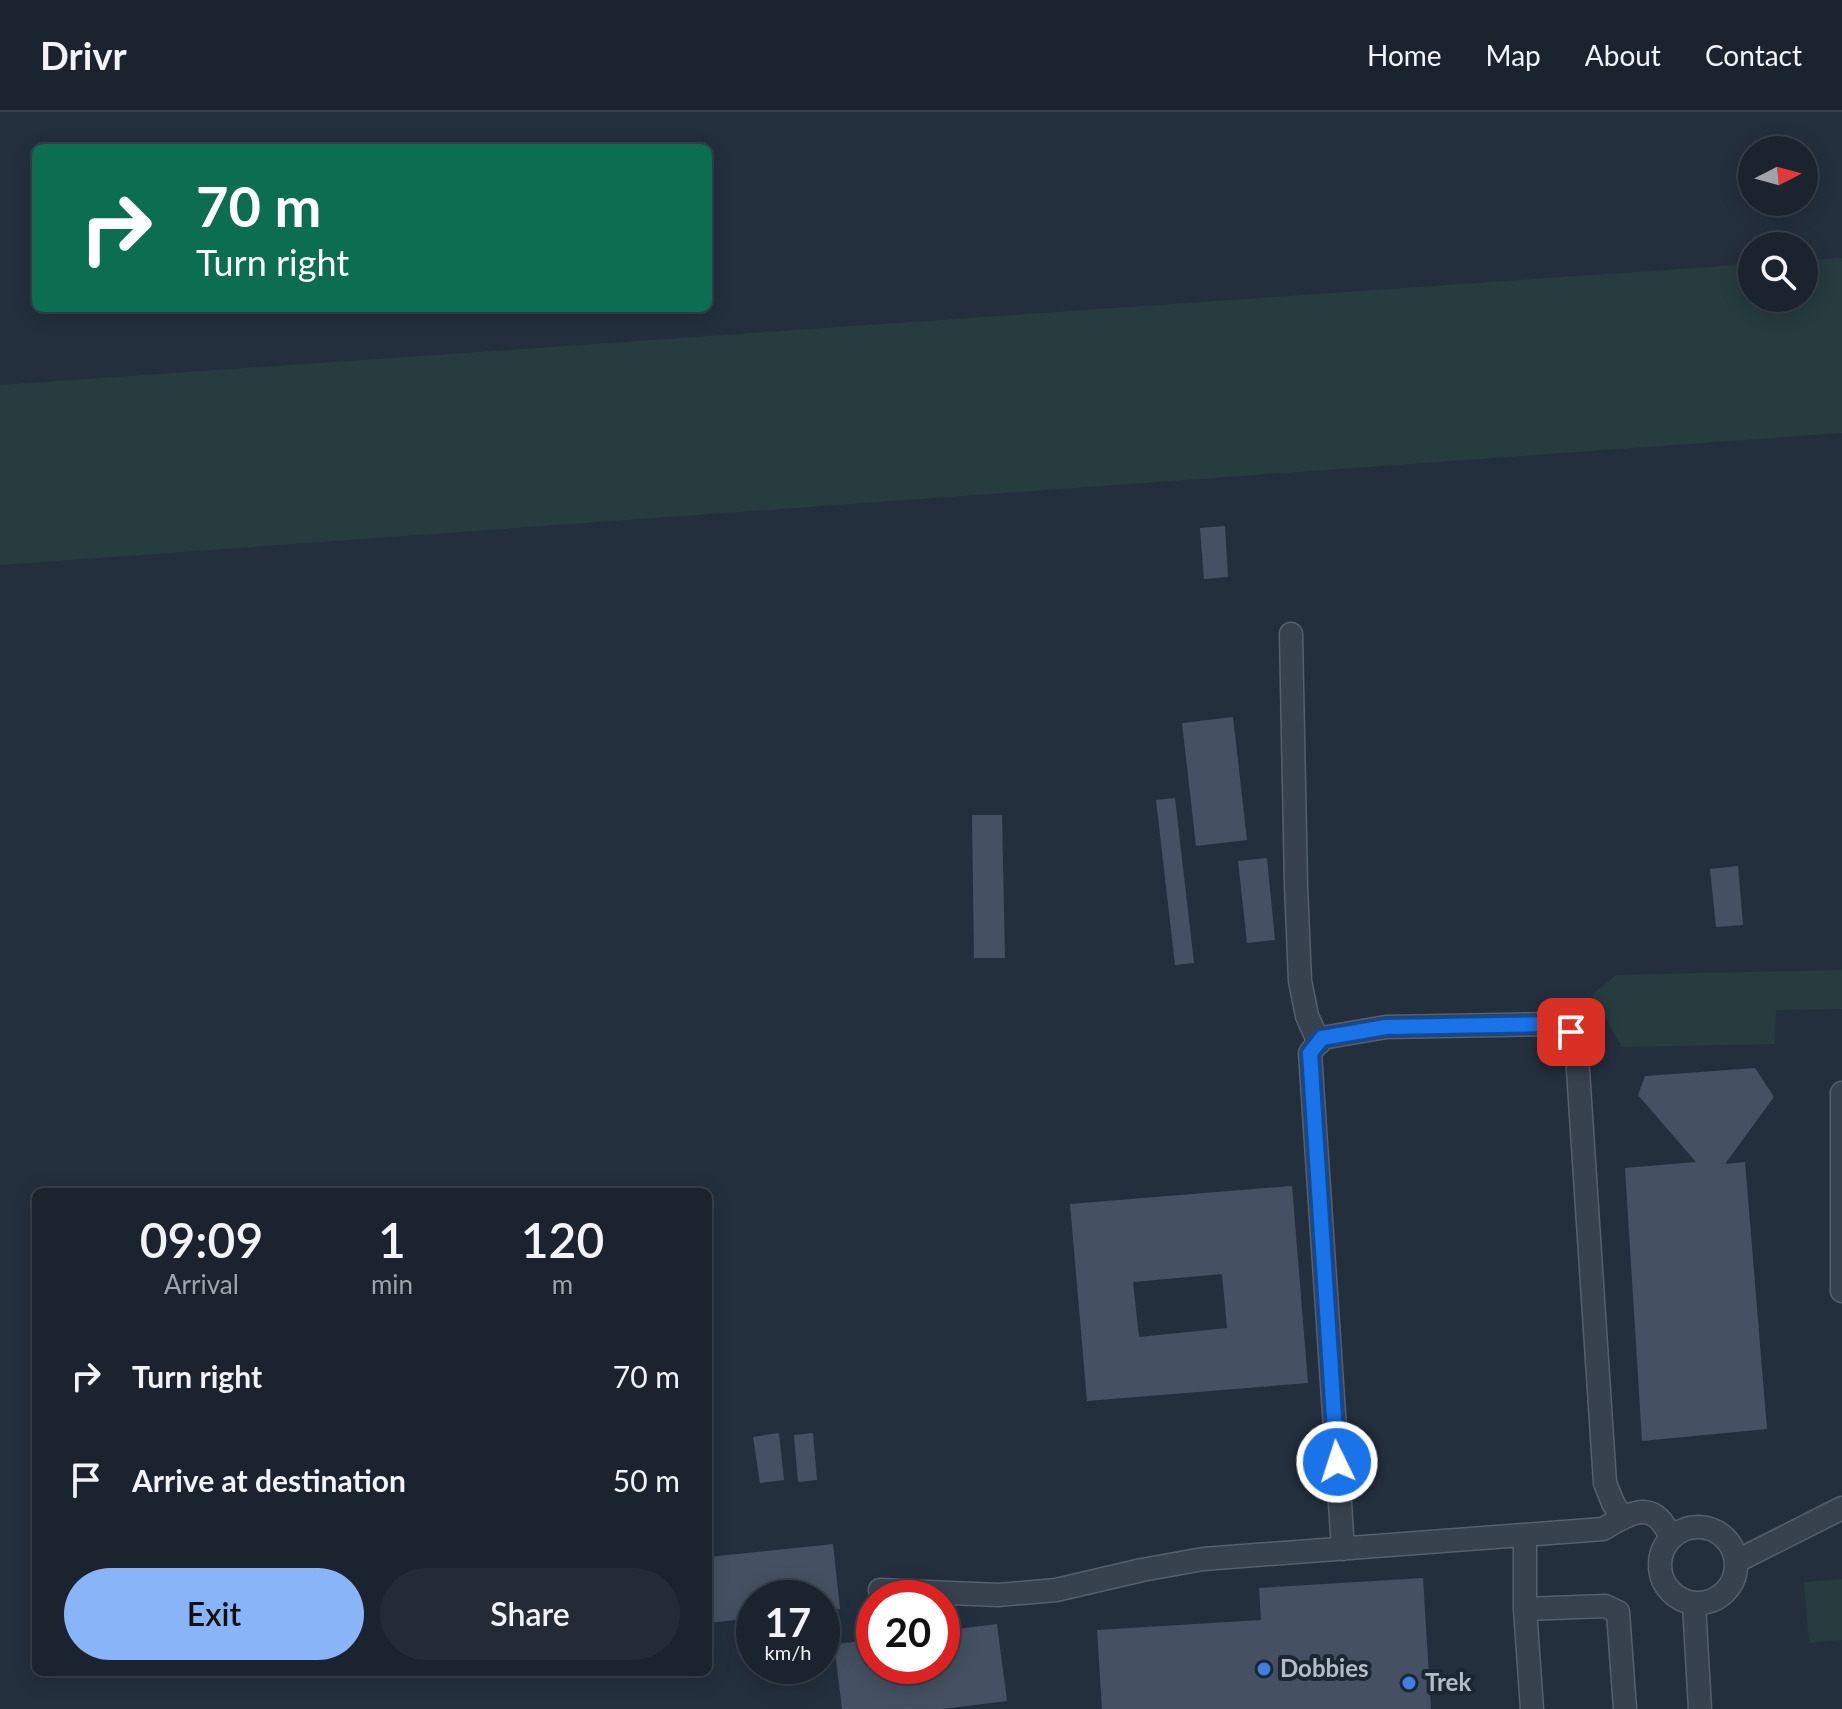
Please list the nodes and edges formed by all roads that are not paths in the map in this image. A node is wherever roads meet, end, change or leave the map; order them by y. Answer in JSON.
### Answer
{"nodes":[{"id":1,"x":1291,"y":634,"type":"dead end"},
{"id":2,"x":1319,"y":1043,"type":"junction"},
{"id":3,"x":1842,"y":1093,"type":"edge"},
{"id":4,"x":1842,"y":1291,"type":"edge"},
{"id":5,"x":1842,"y":1508,"type":"edge"},
{"id":6,"x":1626,"y":1516,"type":"junction"},
{"id":7,"x":1525,"y":1535,"type":"junction"},
{"id":8,"x":1671,"y":1538,"type":"junction"},
{"id":9,"x":1343,"y":1549,"type":"junction"},
{"id":10,"x":1737,"y":1561,"type":"junction"},
{"id":11,"x":960,"y":1593,"type":"edge"},
{"id":12,"x":1694,"y":1604,"type":"junction"},
{"id":13,"x":1525,"y":1609,"type":"junction"},
{"id":14,"x":1532,"y":1709,"type":"edge"},
{"id":15,"x":1625,"y":1709,"type":"edge"},
{"id":16,"x":1700,"y":1709,"type":"edge"}],
"edges":[{"from":1,"to":2,"type":"lane"},
{"from":2,"to":6,"type":"lane"},
{"from":2,"to":9,"type":"lane"},
{"from":3,"to":4,"type":"lane"},
{"from":5,"to":10,"type":"lane"},
{"from":6,"to":7,"type":"lane"},
{"from":6,"to":8,"type":"lane"},
{"from":7,"to":9,"type":"lane"},
{"from":7,"to":13,"type":"lane"},
{"from":8,"to":10,"type":"lane"},
{"from":8,"to":12,"type":"lane"},
{"from":9,"to":11,"type":"lane"},
{"from":10,"to":12,"type":"lane"},
{"from":12,"to":16,"type":"lane"},
{"from":13,"to":14,"type":"lane"},
{"from":13,"to":15,"type":"lane"}]}
